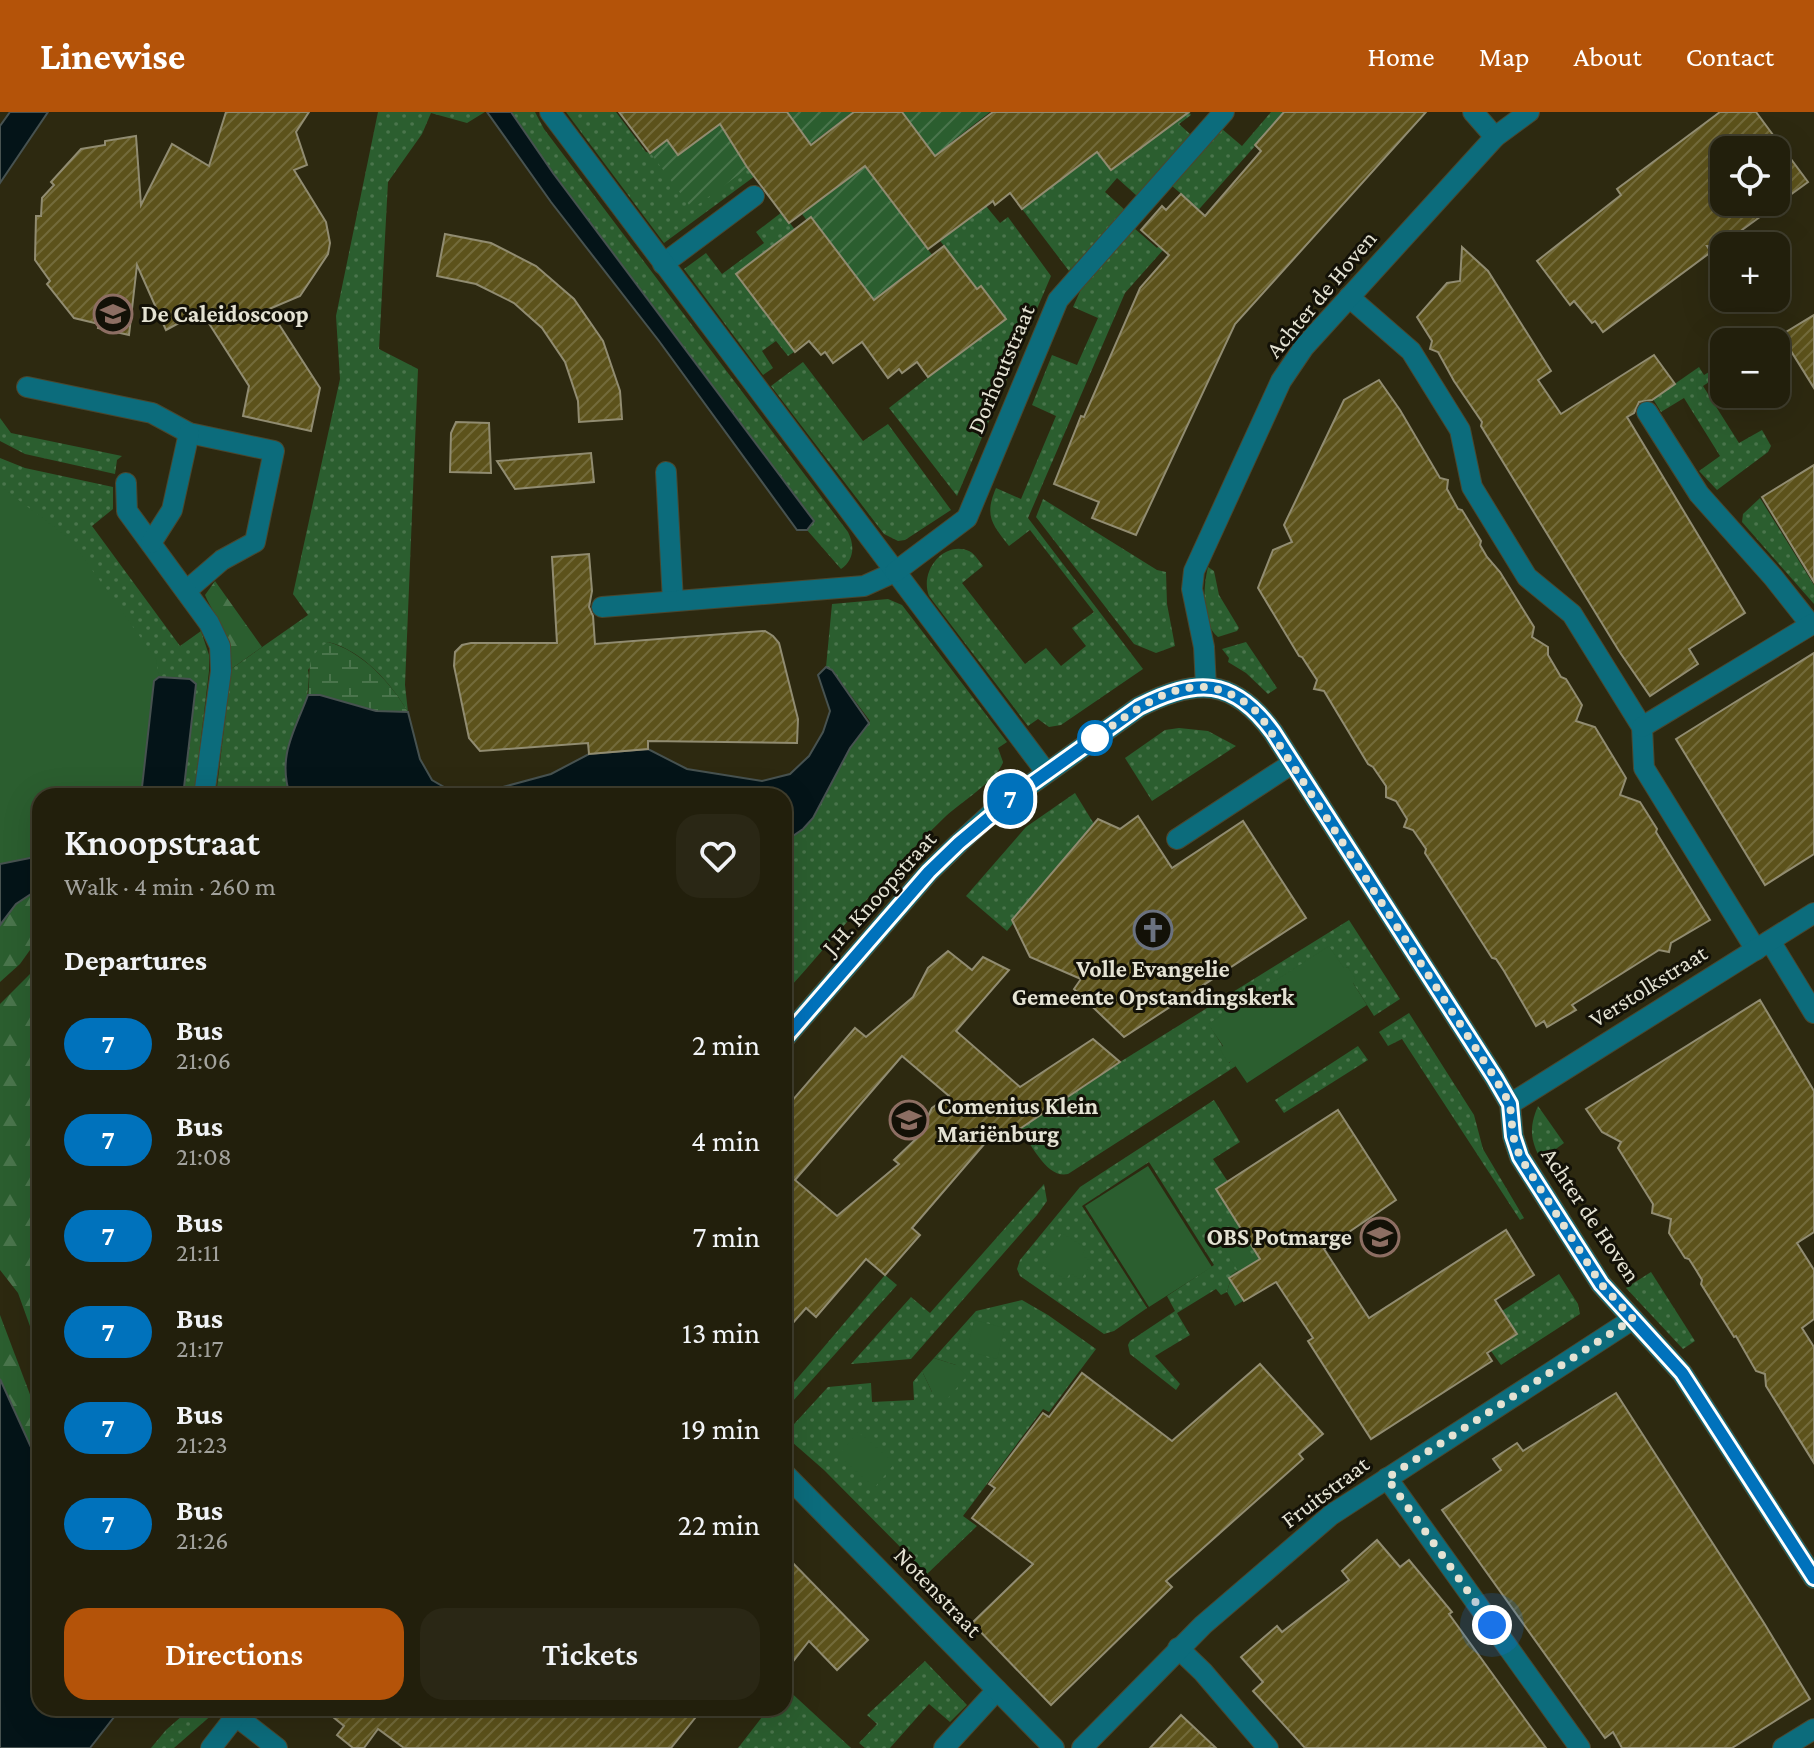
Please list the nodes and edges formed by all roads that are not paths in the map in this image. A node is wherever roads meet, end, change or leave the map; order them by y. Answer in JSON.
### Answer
{"nodes":[{"id":1,"x":550,"y":112,"type":"edge"},
{"id":2,"x":1224,"y":112,"type":"edge"},
{"id":3,"x":1473,"y":112,"type":"edge"},
{"id":4,"x":1529,"y":112,"type":"edge"},
{"id":5,"x":1495,"y":137,"type":"junction"},
{"id":6,"x":754,"y":196,"type":"dead end"},
{"id":7,"x":663,"y":264,"type":"junction"},
{"id":8,"x":1349,"y":297,"type":"junction"},
{"id":9,"x":27,"y":387,"type":"dead end"},
{"id":10,"x":1647,"y":412,"type":"dead end"},
{"id":11,"x":189,"y":433,"type":"junction"},
{"id":12,"x":666,"y":472,"type":"dead end"},
{"id":13,"x":126,"y":483,"type":"dead end"},
{"id":14,"x":151,"y":543,"type":"junction"},
{"id":15,"x":895,"y":572,"type":"junction"},
{"id":16,"x":186,"y":591,"type":"junction"},
{"id":17,"x":673,"y":601,"type":"junction"},
{"id":18,"x":602,"y":607,"type":"dead end"},
{"id":19,"x":1813,"y":624,"type":"edge"},
{"id":20,"x":1206,"y":687,"type":"junction"},
{"id":21,"x":1642,"y":727,"type":"junction"},
{"id":22,"x":1293,"y":763,"type":"junction"},
{"id":23,"x":1046,"y":772,"type":"junction"},
{"id":24,"x":205,"y":788,"type":"edge"},
{"id":25,"x":1177,"y":839,"type":"dead end"},
{"id":26,"x":1814,"y":913,"type":"edge"},
{"id":27,"x":1763,"y":945,"type":"junction"},
{"id":28,"x":1814,"y":1013,"type":"edge"},
{"id":29,"x":792,"y":1030,"type":"edge"},
{"id":30,"x":1510,"y":1104,"type":"junction"},
{"id":31,"x":1633,"y":1319,"type":"junction"},
{"id":32,"x":1387,"y":1478,"type":"junction"},
{"id":33,"x":792,"y":1481,"type":"edge"},
{"id":34,"x":1814,"y":1578,"type":"edge"},
{"id":35,"x":1178,"y":1648,"type":"junction"},
{"id":36,"x":997,"y":1690,"type":"junction"},
{"id":37,"x":236,"y":1716,"type":"edge"},
{"id":38,"x":243,"y":1716,"type":"edge"},
{"id":39,"x":1814,"y":1729,"type":"edge"},
{"id":40,"x":211,"y":1748,"type":"edge"},
{"id":41,"x":277,"y":1748,"type":"edge"},
{"id":42,"x":944,"y":1748,"type":"edge"},
{"id":43,"x":1054,"y":1748,"type":"edge"},
{"id":44,"x":1082,"y":1748,"type":"edge"},
{"id":45,"x":1268,"y":1748,"type":"edge"},
{"id":46,"x":1580,"y":1748,"type":"edge"},
{"id":47,"x":1783,"y":1748,"type":"edge"}],
"edges":[{"from":1,"to":7,"type":"street"},
{"from":2,"to":15,"type":"street","name":"Dorhoutstraat"},
{"from":3,"to":5,"type":"street"},
{"from":4,"to":5,"type":"street","name":"Achter de Hoven"},
{"from":5,"to":8,"type":"street","name":"Achter de Hoven"},
{"from":6,"to":7,"type":"street"},
{"from":7,"to":15,"type":"street"},
{"from":8,"to":20,"type":"street","name":"Achter de Hoven"},
{"from":8,"to":21,"type":"street"},
{"from":9,"to":11,"type":"street"},
{"from":10,"to":19,"type":"street"},
{"from":11,"to":14,"type":"street"},
{"from":11,"to":16,"type":"street"},
{"from":12,"to":17,"type":"street"},
{"from":13,"to":14,"type":"street"},
{"from":14,"to":16,"type":"street"},
{"from":15,"to":17,"type":"street","name":"Dorhoutstraat"},
{"from":15,"to":23,"type":"street"},
{"from":16,"to":24,"type":"street"},
{"from":17,"to":18,"type":"street","name":"Dorhoutstraat"},
{"from":19,"to":21,"type":"street"},
{"from":20,"to":22,"type":"street","name":"Achter de Hoven"},
{"from":20,"to":23,"type":"street","name":"J.H. Knoopstraat"},
{"from":21,"to":27,"type":"street"},
{"from":22,"to":25,"type":"street"},
{"from":22,"to":30,"type":"street","name":"Achter de Hoven"},
{"from":23,"to":29,"type":"street","name":"J.H. Knoopstraat"},
{"from":26,"to":27,"type":"street","name":"Verstolkstraat"},
{"from":27,"to":28,"type":"street"},
{"from":27,"to":30,"type":"street","name":"Verstolkstraat"},
{"from":30,"to":31,"type":"street","name":"Achter de Hoven"},
{"from":31,"to":32,"type":"street","name":"Fruitstraat"},
{"from":31,"to":34,"type":"street","name":"Achter de Hoven"},
{"from":32,"to":35,"type":"street","name":"Fruitstraat"},
{"from":32,"to":46,"type":"street"},
{"from":33,"to":36,"type":"street","name":"Notenstraat"},
{"from":35,"to":44,"type":"street","name":"Fruitstraat"},
{"from":35,"to":45,"type":"street"},
{"from":36,"to":42,"type":"street"},
{"from":36,"to":43,"type":"street","name":"Notenstraat"},
{"from":37,"to":40,"type":"street"},
{"from":38,"to":41,"type":"street"},
{"from":39,"to":47,"type":"street"}]}
